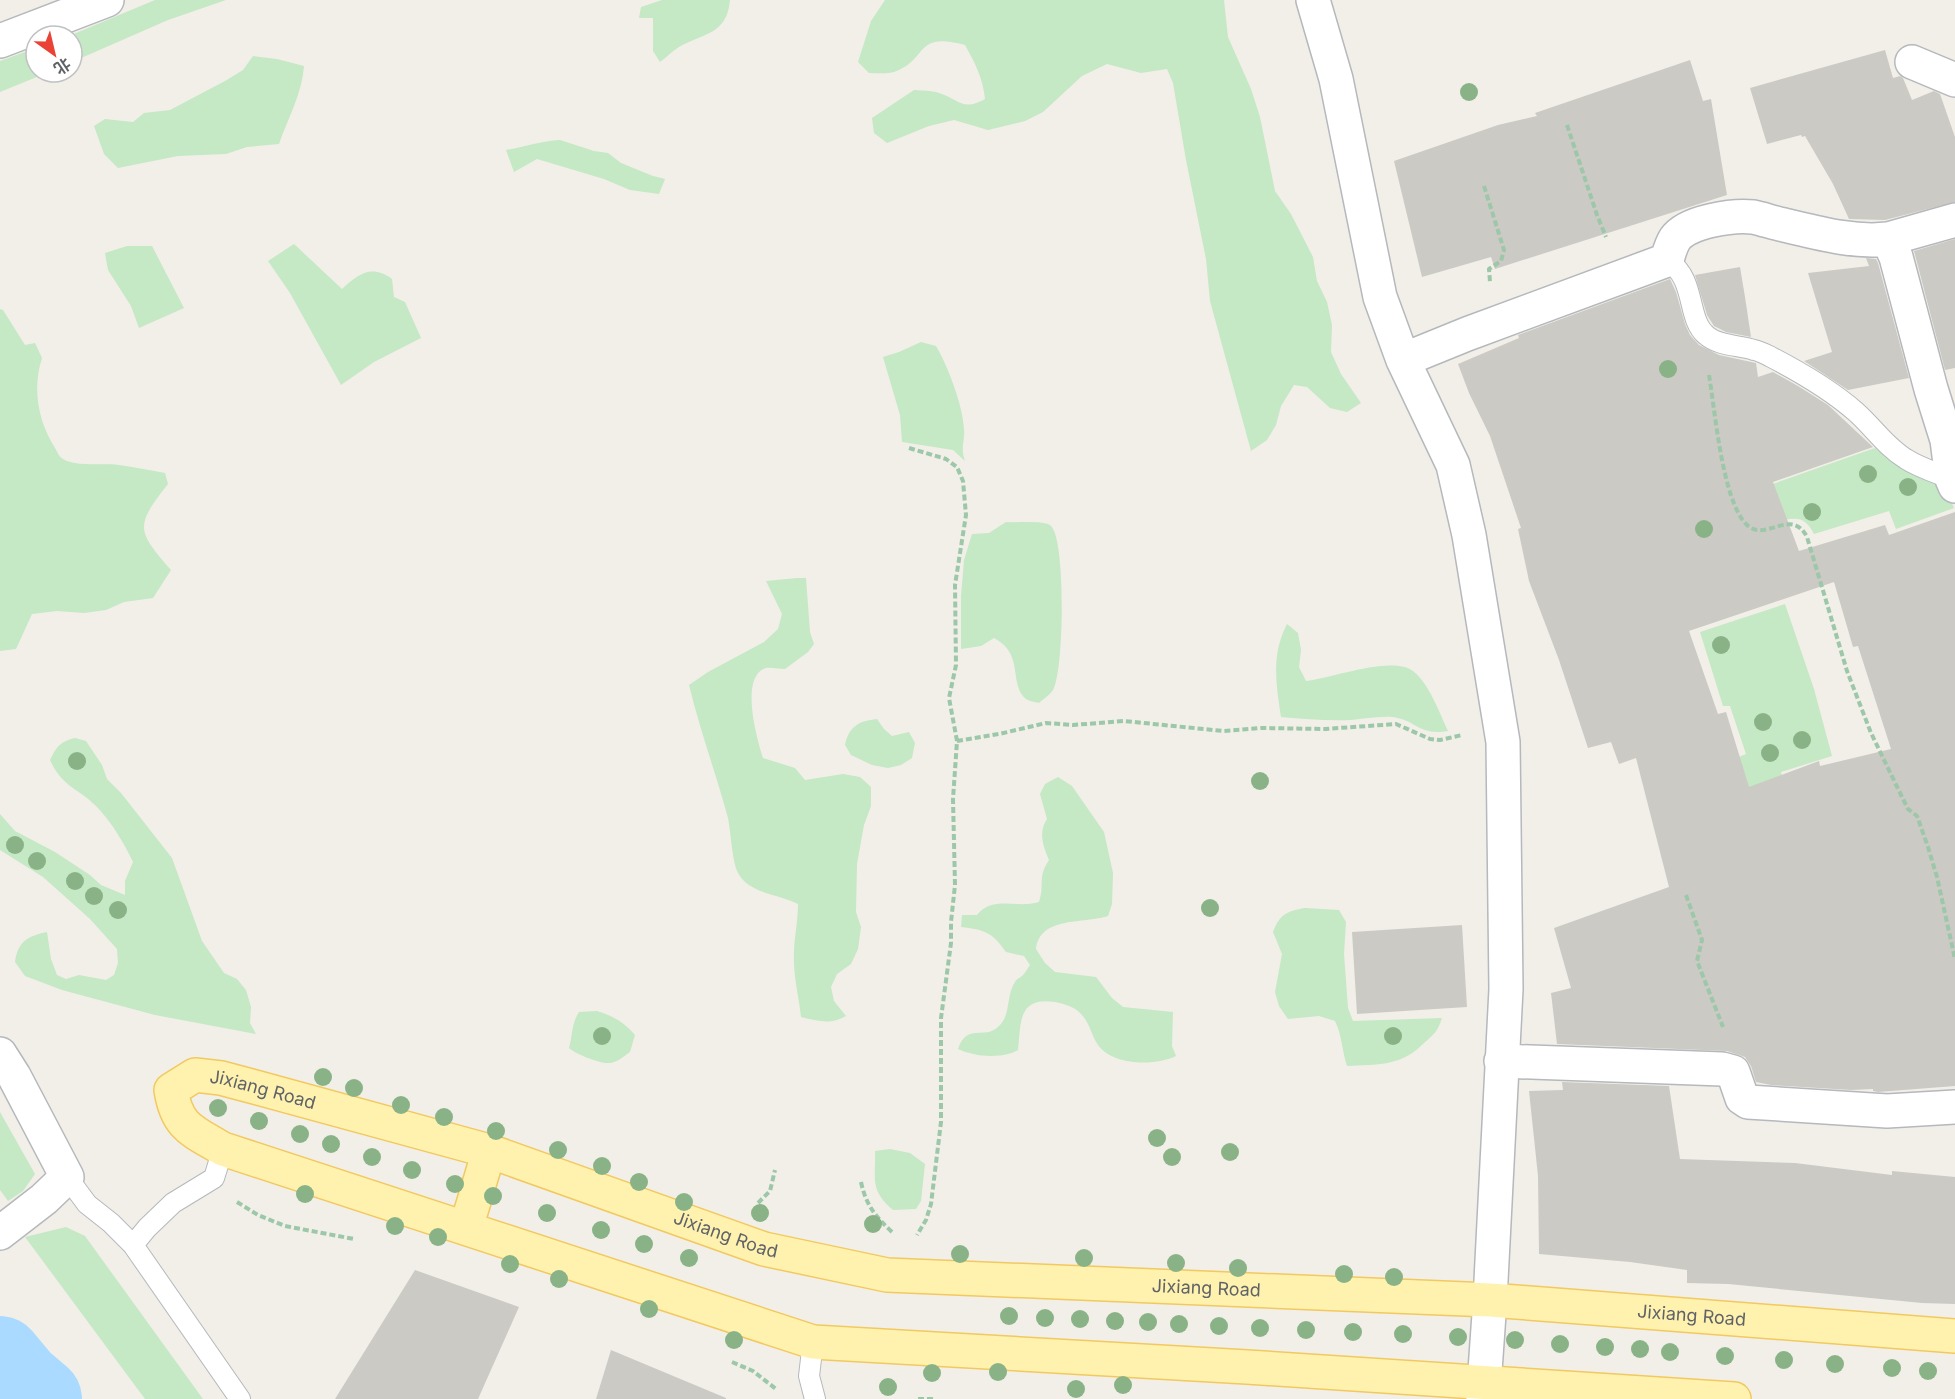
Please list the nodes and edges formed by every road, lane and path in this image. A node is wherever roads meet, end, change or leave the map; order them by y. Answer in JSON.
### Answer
{"nodes":[{"id":1,"x":107,"y":0,"type":"edge"},
{"id":2,"x":1312,"y":0,"type":"edge"},
{"id":3,"x":0,"y":41,"type":"edge"},
{"id":4,"x":1912,"y":62,"type":"dead end"},
{"id":5,"x":1955,"y":80,"type":"edge"},
{"id":6,"x":1567,"y":125,"type":"dead end"},
{"id":7,"x":1484,"y":186,"type":"dead end"},
{"id":8,"x":1955,"y":220,"type":"edge"},
{"id":9,"x":1888,"y":239,"type":"junction"},
{"id":10,"x":1667,"y":260,"type":"junction"},
{"id":11,"x":1623,"y":275,"type":"junction"},
{"id":12,"x":1489,"y":289,"type":"dead end"},
{"id":13,"x":1706,"y":335,"type":"junction"},
{"id":14,"x":1403,"y":360,"type":"junction"},
{"id":15,"x":909,"y":448,"type":"dead end"},
{"id":16,"x":1954,"y":483,"type":"edge"},
{"id":17,"x":957,"y":741,"type":"junction"},
{"id":18,"x":1503,"y":742,"type":"junction"},
{"id":19,"x":1686,"y":895,"type":"dead end"},
{"id":20,"x":1955,"y":958,"type":"edge"},
{"id":21,"x":0,"y":1054,"type":"edge"},
{"id":22,"x":1501,"y":1061,"type":"junction"},
{"id":23,"x":1733,"y":1072,"type":"junction"},
{"id":24,"x":1955,"y":1107,"type":"edge"},
{"id":25,"x":224,"y":1149,"type":"junction"},
{"id":26,"x":489,"y":1151,"type":"junction"},
{"id":27,"x":67,"y":1177,"type":"junction"},
{"id":28,"x":861,"y":1182,"type":"dead end"},
{"id":29,"x":466,"y":1228,"type":"junction"},
{"id":30,"x":3,"y":1231,"type":"edge"},
{"id":31,"x":913,"y":1239,"type":"junction"},
{"id":32,"x":924,"y":1240,"type":"dead end"},
{"id":33,"x":133,"y":1245,"type":"junction"},
{"id":34,"x":887,"y":1275,"type":"junction"},
{"id":35,"x":1490,"y":1300,"type":"junction"},
{"id":36,"x":1955,"y":1336,"type":"edge"},
{"id":37,"x":813,"y":1342,"type":"junction"},
{"id":38,"x":1484,"y":1391,"type":"edge"},
{"id":39,"x":240,"y":1399,"type":"edge"},
{"id":40,"x":815,"y":1399,"type":"edge"},
{"id":41,"x":918,"y":1399,"type":"edge"},
{"id":42,"x":935,"y":1399,"type":"edge"},
{"id":43,"x":1734,"y":1399,"type":"edge"}],
"edges":[{"from":1,"to":3,"type":"street"},
{"from":2,"to":14,"type":"street"},
{"from":4,"to":5,"type":"street"},
{"from":6,"to":11,"type":"path"},
{"from":7,"to":12,"type":"path"},
{"from":8,"to":9,"type":"street"},
{"from":9,"to":10,"type":"street"},
{"from":9,"to":16,"type":"street"},
{"from":10,"to":11,"type":"street"},
{"from":10,"to":13,"type":"lane"},
{"from":11,"to":14,"type":"street"},
{"from":13,"to":16,"type":"lane"},
{"from":13,"to":20,"type":"path"},
{"from":14,"to":18,"type":"street"},
{"from":15,"to":17,"type":"path"},
{"from":17,"to":18,"type":"path"},
{"from":17,"to":31,"type":"path"},
{"from":18,"to":22,"type":"street"},
{"from":19,"to":23,"type":"path"},
{"from":21,"to":27,"type":"street"},
{"from":22,"to":23,"type":"street"},
{"from":22,"to":35,"type":"street"},
{"from":23,"to":24,"type":"street"},
{"from":25,"to":26,"type":"main road","name":"Jixiang Road"},
{"from":25,"to":29,"type":"main road","name":"Jixiang Road"},
{"from":25,"to":33,"type":"lane"},
{"from":26,"to":29,"type":"main road"},
{"from":26,"to":34,"type":"main road","name":"Jixiang Road"},
{"from":27,"to":30,"type":"street"},
{"from":27,"to":33,"type":"lane"},
{"from":28,"to":31,"type":"path"},
{"from":29,"to":37,"type":"main road","name":"Jixiang Road"},
{"from":31,"to":32,"type":"path"},
{"from":31,"to":34,"type":"path"},
{"from":33,"to":39,"type":"lane"},
{"from":34,"to":35,"type":"main road","name":"Jixiang Road"},
{"from":35,"to":36,"type":"main road","name":"Jixiang Road"},
{"from":35,"to":38,"type":"street"},
{"from":37,"to":38,"type":"main road","name":"Jixiang Road"},
{"from":37,"to":40,"type":"lane"},
{"from":38,"to":43,"type":"main road","name":"Jixiang Road"},
{"from":41,"to":42,"type":"path"}]}
